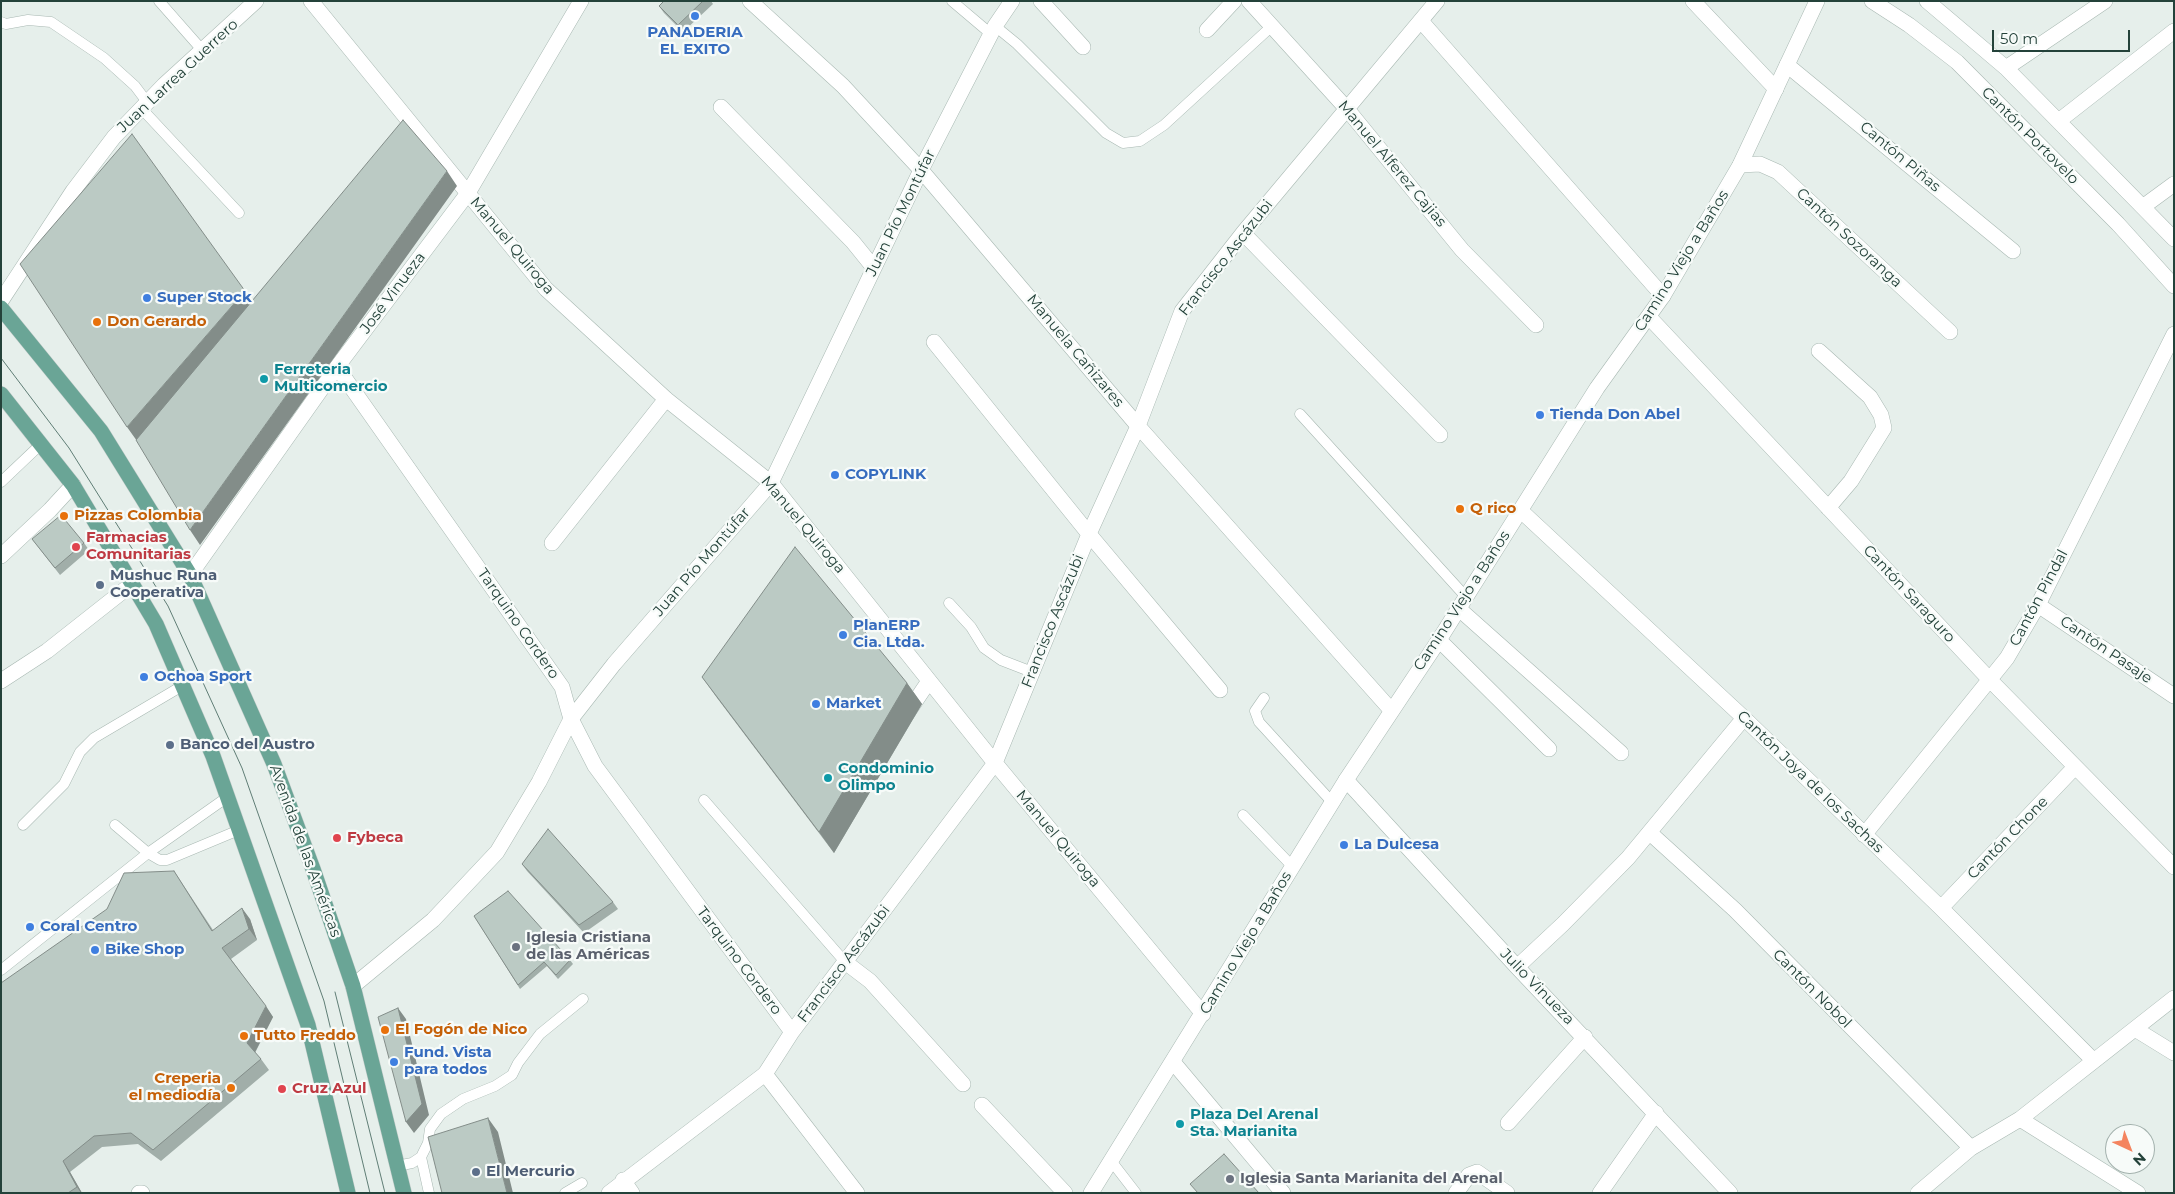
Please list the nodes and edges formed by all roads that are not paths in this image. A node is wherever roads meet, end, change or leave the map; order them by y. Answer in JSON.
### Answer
{"nodes":[{"id":1,"x":160,"y":1,"type":"edge"},
{"id":2,"x":256,"y":1,"type":"edge"},
{"id":3,"x":311,"y":1,"type":"edge"},
{"id":4,"x":581,"y":1,"type":"edge"},
{"id":5,"x":750,"y":1,"type":"edge"},
{"id":6,"x":952,"y":1,"type":"edge"},
{"id":7,"x":1012,"y":1,"type":"edge"},
{"id":8,"x":1041,"y":1,"type":"edge"},
{"id":9,"x":1234,"y":1,"type":"edge"},
{"id":10,"x":1249,"y":1,"type":"edge"},
{"id":11,"x":1437,"y":1,"type":"edge"},
{"id":12,"x":1693,"y":1,"type":"edge"},
{"id":13,"x":1817,"y":1,"type":"edge"},
{"id":14,"x":1872,"y":1,"type":"edge"},
{"id":15,"x":1927,"y":1,"type":"edge"},
{"id":16,"x":2105,"y":1,"type":"edge"},
{"id":17,"x":1421,"y":21,"type":"junction"},
{"id":18,"x":1,"y":22,"type":"edge"},
{"id":19,"x":1272,"y":26,"type":"junction"},
{"id":20,"x":993,"y":30,"type":"junction"},
{"id":21,"x":1207,"y":30,"type":"dead end"},
{"id":22,"x":2174,"y":31,"type":"edge"},
{"id":23,"x":1083,"y":47,"type":"dead end"},
{"id":24,"x":203,"y":51,"type":"junction"},
{"id":25,"x":1787,"y":65,"type":"junction"},
{"id":26,"x":2006,"y":68,"type":"junction"},
{"id":27,"x":1776,"y":89,"type":"junction"},
{"id":28,"x":144,"y":105,"type":"junction"},
{"id":29,"x":721,"y":107,"type":"dead end"},
{"id":30,"x":1347,"y":108,"type":"junction"},
{"id":31,"x":2060,"y":120,"type":"junction"},
{"id":32,"x":1740,"y":166,"type":"junction"},
{"id":33,"x":921,"y":170,"type":"junction"},
{"id":34,"x":2174,"y":184,"type":"edge"},
{"id":35,"x":468,"y":193,"type":"junction"},
{"id":36,"x":2144,"y":206,"type":"junction"},
{"id":37,"x":239,"y":213,"type":"dead end"},
{"id":38,"x":1243,"y":233,"type":"junction"},
{"id":39,"x":2174,"y":238,"type":"edge"},
{"id":40,"x":2013,"y":251,"type":"dead end"},
{"id":41,"x":874,"y":268,"type":"junction"},
{"id":42,"x":2174,"y":286,"type":"edge"},
{"id":43,"x":1662,"y":296,"type":"junction"},
{"id":44,"x":1,"y":301,"type":"edge"},
{"id":45,"x":1,"y":308,"type":"edge"},
{"id":46,"x":1649,"y":317,"type":"junction"},
{"id":47,"x":1536,"y":325,"type":"dead end"},
{"id":48,"x":1950,"y":332,"type":"dead end"},
{"id":49,"x":2174,"y":334,"type":"edge"},
{"id":50,"x":934,"y":342,"type":"dead end"},
{"id":51,"x":1818,"y":351,"type":"dead end"},
{"id":52,"x":337,"y":367,"type":"junction"},
{"id":53,"x":1,"y":394,"type":"edge"},
{"id":54,"x":666,"y":399,"type":"junction"},
{"id":55,"x":1300,"y":414,"type":"dead end"},
{"id":56,"x":1138,"y":426,"type":"junction"},
{"id":57,"x":1440,"y":435,"type":"dead end"},
{"id":58,"x":40,"y":444,"type":"junction"},
{"id":59,"x":1,"y":482,"type":"edge"},
{"id":60,"x":771,"y":483,"type":"junction"},
{"id":61,"x":73,"y":485,"type":"junction"},
{"id":62,"x":1828,"y":508,"type":"junction"},
{"id":63,"x":1520,"y":510,"type":"junction"},
{"id":64,"x":1089,"y":534,"type":"junction"},
{"id":65,"x":552,"y":543,"type":"dead end"},
{"id":66,"x":1,"y":556,"type":"edge"},
{"id":67,"x":190,"y":575,"type":"junction"},
{"id":68,"x":132,"y":584,"type":"junction"},
{"id":69,"x":1462,"y":602,"type":"junction"},
{"id":70,"x":949,"y":603,"type":"dead end"},
{"id":71,"x":2038,"y":605,"type":"junction"},
{"id":72,"x":1439,"y":640,"type":"junction"},
{"id":73,"x":1032,"y":672,"type":"junction"},
{"id":74,"x":1990,"y":680,"type":"junction"},
{"id":75,"x":1,"y":681,"type":"edge"},
{"id":76,"x":929,"y":681,"type":"junction"},
{"id":77,"x":182,"y":686,"type":"junction"},
{"id":78,"x":1220,"y":690,"type":"dead end"},
{"id":79,"x":2174,"y":696,"type":"edge"},
{"id":80,"x":1264,"y":698,"type":"dead end"},
{"id":81,"x":1391,"y":710,"type":"junction"},
{"id":82,"x":1744,"y":718,"type":"junction"},
{"id":83,"x":571,"y":719,"type":"junction"},
{"id":84,"x":898,"y":727,"type":"edge"},
{"id":85,"x":1549,"y":750,"type":"dead end"},
{"id":86,"x":1621,"y":753,"type":"dead end"},
{"id":87,"x":995,"y":763,"type":"junction"},
{"id":88,"x":2076,"y":768,"type":"junction"},
{"id":89,"x":1346,"y":780,"type":"junction"},
{"id":90,"x":226,"y":798,"type":"junction"},
{"id":91,"x":704,"y":800,"type":"dead end"},
{"id":92,"x":1332,"y":802,"type":"junction"},
{"id":93,"x":1243,"y":815,"type":"dead end"},
{"id":94,"x":116,"y":824,"type":"dead end"},
{"id":95,"x":23,"y":825,"type":"dead end"},
{"id":96,"x":239,"y":830,"type":"junction"},
{"id":97,"x":1650,"y":833,"type":"junction"},
{"id":98,"x":1864,"y":835,"type":"junction"},
{"id":99,"x":148,"y":853,"type":"junction"},
{"id":100,"x":1293,"y":866,"type":"junction"},
{"id":101,"x":2174,"y":867,"type":"edge"},
{"id":102,"x":1941,"y":908,"type":"junction"},
{"id":103,"x":845,"y":962,"type":"junction"},
{"id":104,"x":1517,"y":966,"type":"junction"},
{"id":105,"x":1,"y":970,"type":"edge"},
{"id":106,"x":353,"y":986,"type":"junction"},
{"id":107,"x":2174,"y":998,"type":"edge"},
{"id":108,"x":583,"y":999,"type":"dead end"},
{"id":109,"x":1203,"y":1014,"type":"junction"},
{"id":110,"x":2135,"y":1029,"type":"junction"},
{"id":111,"x":792,"y":1032,"type":"junction"},
{"id":112,"x":1585,"y":1038,"type":"junction"},
{"id":113,"x":2174,"y":1053,"type":"edge"},
{"id":114,"x":2094,"y":1061,"type":"junction"},
{"id":115,"x":1173,"y":1062,"type":"junction"},
{"id":116,"x":765,"y":1074,"type":"junction"},
{"id":117,"x":963,"y":1084,"type":"dead end"},
{"id":118,"x":982,"y":1105,"type":"dead end"},
{"id":119,"x":1656,"y":1113,"type":"junction"},
{"id":120,"x":2020,"y":1119,"type":"junction"},
{"id":121,"x":1508,"y":1123,"type":"dead end"},
{"id":122,"x":1971,"y":1148,"type":"junction"},
{"id":123,"x":421,"y":1157,"type":"junction"},
{"id":124,"x":1112,"y":1162,"type":"junction"},
{"id":125,"x":397,"y":1166,"type":"junction"},
{"id":126,"x":582,"y":1183,"type":"dead end"},
{"id":127,"x":628,"y":1186,"type":"edge"},
{"id":128,"x":348,"y":1193,"type":"edge"},
{"id":129,"x":404,"y":1193,"type":"edge"},
{"id":130,"x":429,"y":1193,"type":"edge"},
{"id":131,"x":565,"y":1193,"type":"edge"},
{"id":132,"x":609,"y":1193,"type":"edge"},
{"id":133,"x":857,"y":1193,"type":"edge"},
{"id":134,"x":1065,"y":1193,"type":"edge"},
{"id":135,"x":1091,"y":1193,"type":"edge"},
{"id":136,"x":1136,"y":1193,"type":"edge"},
{"id":137,"x":1283,"y":1193,"type":"edge"},
{"id":138,"x":1456,"y":1193,"type":"edge"},
{"id":139,"x":1507,"y":1193,"type":"edge"},
{"id":140,"x":1600,"y":1193,"type":"edge"},
{"id":141,"x":1730,"y":1193,"type":"edge"},
{"id":142,"x":1918,"y":1193,"type":"edge"},
{"id":143,"x":2138,"y":1193,"type":"edge"}],
"edges":[{"from":1,"to":24,"type":"lane"},
{"from":2,"to":24,"type":"street","name":"Juan Larrea Guerrero"},
{"from":3,"to":35,"type":"street","name":"Manuel Quiroga"},
{"from":4,"to":35,"type":"street","name":"José Vinueza"},
{"from":5,"to":33,"type":"street","name":"Manuela Cañizares"},
{"from":6,"to":20,"type":"lane"},
{"from":7,"to":20,"type":"street","name":"Juan Pío Montúfar"},
{"from":8,"to":23,"type":"street"},
{"from":9,"to":21,"type":"street"},
{"from":10,"to":19,"type":"street","name":"Manuel Alferez Cajias"},
{"from":11,"to":17,"type":"street","name":"Francisco Ascázubi"},
{"from":12,"to":27,"type":"street"},
{"from":13,"to":25,"type":"street","name":"Camino Viejo a Baños"},
{"from":14,"to":42,"type":"street","name":"Cantón Portovelo"},
{"from":15,"to":26,"type":"street","name":"Cantón Portovelo"},
{"from":16,"to":26,"type":"street"},
{"from":17,"to":30,"type":"street","name":"Francisco Ascázubi"},
{"from":17,"to":43,"type":"street"},
{"from":18,"to":28,"type":"lane"},
{"from":19,"to":20,"type":"lane"},
{"from":19,"to":30,"type":"street","name":"Manuel Alferez Cajias"},
{"from":20,"to":33,"type":"street","name":"Juan Pío Montúfar"},
{"from":22,"to":31,"type":"street"},
{"from":24,"to":28,"type":"street","name":"Juan Larrea Guerrero"},
{"from":25,"to":27,"type":"street","name":"Camino Viejo a Baños"},
{"from":25,"to":40,"type":"street","name":"Cantón Piñas"},
{"from":26,"to":31,"type":"street","name":"Cantón Portovelo"},
{"from":27,"to":32,"type":"street","name":"Camino Viejo a Baños"},
{"from":28,"to":37,"type":"lane"},
{"from":28,"to":44,"type":"street","name":"Juan Larrea Guerrero"},
{"from":29,"to":41,"type":"street"},
{"from":30,"to":38,"type":"street","name":"Francisco Ascázubi"},
{"from":30,"to":47,"type":"street","name":"Manuel Alferez Cajias"},
{"from":31,"to":36,"type":"street","name":"Cantón Portovelo"},
{"from":32,"to":43,"type":"street","name":"Camino Viejo a Baños"},
{"from":32,"to":48,"type":"street","name":"Cantón Sozoranga"},
{"from":33,"to":41,"type":"street","name":"Juan Pío Montúfar"},
{"from":33,"to":56,"type":"street","name":"Manuela Cañizares"},
{"from":34,"to":36,"type":"street"},
{"from":35,"to":52,"type":"street","name":"José Vinueza"},
{"from":35,"to":54,"type":"street","name":"Manuel Quiroga"},
{"from":36,"to":39,"type":"street","name":"Cantón Portovelo"},
{"from":38,"to":56,"type":"street","name":"Francisco Ascázubi"},
{"from":38,"to":57,"type":"street"},
{"from":41,"to":60,"type":"street","name":"Juan Pío Montúfar"},
{"from":43,"to":46,"type":"street","name":"Camino Viejo a Baños"},
{"from":45,"to":67,"type":"main road","name":"Avenida de las Américas"},
{"from":46,"to":62,"type":"street","name":"Cantón Saraguro"},
{"from":46,"to":63,"type":"street","name":"Camino Viejo a Baños"},
{"from":49,"to":71,"type":"street","name":"Cantón Pindal"},
{"from":50,"to":64,"type":"street"},
{"from":51,"to":62,"type":"street"},
{"from":52,"to":67,"type":"street","name":"José Vinueza"},
{"from":52,"to":83,"type":"street","name":"Tarquino Cordero"},
{"from":53,"to":58,"type":"main road"},
{"from":54,"to":60,"type":"street","name":"Manuel Quiroga"},
{"from":54,"to":65,"type":"street"},
{"from":55,"to":69,"type":"lane"},
{"from":56,"to":64,"type":"street","name":"Francisco Ascázubi"},
{"from":56,"to":81,"type":"street","name":"Manuela Cañizares"},
{"from":58,"to":59,"type":"lane"},
{"from":58,"to":61,"type":"main road"},
{"from":60,"to":76,"type":"street","name":"Manuel Quiroga"},
{"from":60,"to":83,"type":"street","name":"Juan Pío Montúfar"},
{"from":61,"to":66,"type":"street"},
{"from":61,"to":68,"type":"main road"},
{"from":62,"to":74,"type":"street","name":"Cantón Saraguro"},
{"from":63,"to":69,"type":"street","name":"Camino Viejo a Baños"},
{"from":63,"to":82,"type":"street","name":"Cantón Joya de los Sachas"},
{"from":64,"to":73,"type":"street","name":"Francisco Ascázubi"},
{"from":64,"to":78,"type":"street"},
{"from":67,"to":106,"type":"main road","name":"Avenida de las Américas"},
{"from":68,"to":75,"type":"street"},
{"from":68,"to":77,"type":"main road"},
{"from":69,"to":72,"type":"street","name":"Camino Viejo a Baños"},
{"from":69,"to":86,"type":"street"},
{"from":70,"to":73,"type":"lane"},
{"from":71,"to":74,"type":"street","name":"Cantón Pindal"},
{"from":71,"to":79,"type":"street","name":"Cantón Pasaje"},
{"from":72,"to":81,"type":"street","name":"Camino Viejo a Baños"},
{"from":72,"to":85,"type":"street"},
{"from":73,"to":87,"type":"street","name":"Francisco Ascázubi"},
{"from":74,"to":88,"type":"street","name":"Cantón Saraguro"},
{"from":74,"to":98,"type":"street","name":"Cantón Pindal"},
{"from":76,"to":84,"type":"street"},
{"from":76,"to":87,"type":"street","name":"Manuel Quiroga"},
{"from":77,"to":90,"type":"main road"},
{"from":77,"to":95,"type":"lane"},
{"from":80,"to":92,"type":"lane"},
{"from":81,"to":89,"type":"street","name":"Camino Viejo a Baños"},
{"from":82,"to":97,"type":"street"},
{"from":82,"to":98,"type":"street","name":"Cantón Joya de los Sachas"},
{"from":83,"to":106,"type":"street","name":"Juan Pío Montúfar"},
{"from":83,"to":111,"type":"street","name":"Tarquino Cordero"},
{"from":87,"to":103,"type":"street","name":"Francisco Ascázubi"},
{"from":87,"to":109,"type":"street","name":"Manuel Quiroga"},
{"from":88,"to":101,"type":"street","name":"Cantón Saraguro"},
{"from":88,"to":102,"type":"street","name":"Cantón Chone"},
{"from":89,"to":92,"type":"street","name":"Camino Viejo a Baños"},
{"from":89,"to":104,"type":"street","name":"Julio Vinueza"},
{"from":90,"to":96,"type":"main road"},
{"from":90,"to":99,"type":"lane"},
{"from":91,"to":103,"type":"lane"},
{"from":92,"to":100,"type":"street","name":"Camino Viejo a Baños"},
{"from":93,"to":100,"type":"lane"},
{"from":94,"to":99,"type":"lane"},
{"from":96,"to":99,"type":"lane"},
{"from":96,"to":128,"type":"main road"},
{"from":97,"to":104,"type":"street"},
{"from":97,"to":122,"type":"street","name":"Cantón Nobol"},
{"from":98,"to":102,"type":"street","name":"Cantón Joya de los Sachas"},
{"from":99,"to":105,"type":"lane"},
{"from":100,"to":109,"type":"street","name":"Camino Viejo a Baños"},
{"from":102,"to":114,"type":"street","name":"Cantón Joya de los Sachas"},
{"from":103,"to":111,"type":"street","name":"Francisco Ascázubi"},
{"from":103,"to":117,"type":"street"},
{"from":104,"to":112,"type":"street","name":"Julio Vinueza"},
{"from":106,"to":125,"type":"main road","name":"Avenida de las Américas"},
{"from":107,"to":110,"type":"street"},
{"from":108,"to":123,"type":"lane"},
{"from":109,"to":115,"type":"street","name":"Camino Viejo a Baños"},
{"from":110,"to":113,"type":"street"},
{"from":110,"to":114,"type":"street"},
{"from":111,"to":116,"type":"street","name":"Francisco Ascázubi"},
{"from":112,"to":119,"type":"street","name":"Julio Vinueza"},
{"from":112,"to":121,"type":"street"},
{"from":114,"to":120,"type":"street"},
{"from":115,"to":124,"type":"street","name":"Camino Viejo a Baños"},
{"from":115,"to":137,"type":"street"},
{"from":116,"to":127,"type":"street","name":"Francisco Ascázubi"},
{"from":116,"to":133,"type":"street"},
{"from":118,"to":134,"type":"street"},
{"from":119,"to":140,"type":"street"},
{"from":119,"to":141,"type":"street","name":"Julio Vinueza"},
{"from":120,"to":122,"type":"street"},
{"from":120,"to":143,"type":"street"},
{"from":122,"to":142,"type":"street"},
{"from":123,"to":125,"type":"lane"},
{"from":123,"to":130,"type":"lane"},
{"from":124,"to":135,"type":"street","name":"Camino Viejo a Baños"},
{"from":124,"to":136,"type":"lane"},
{"from":125,"to":129,"type":"main road","name":"Avenida de las Américas"},
{"from":126,"to":131,"type":"lane"},
{"from":127,"to":132,"type":"street","name":"Francisco Ascázubi"},
{"from":138,"to":139,"type":"street"}]}
